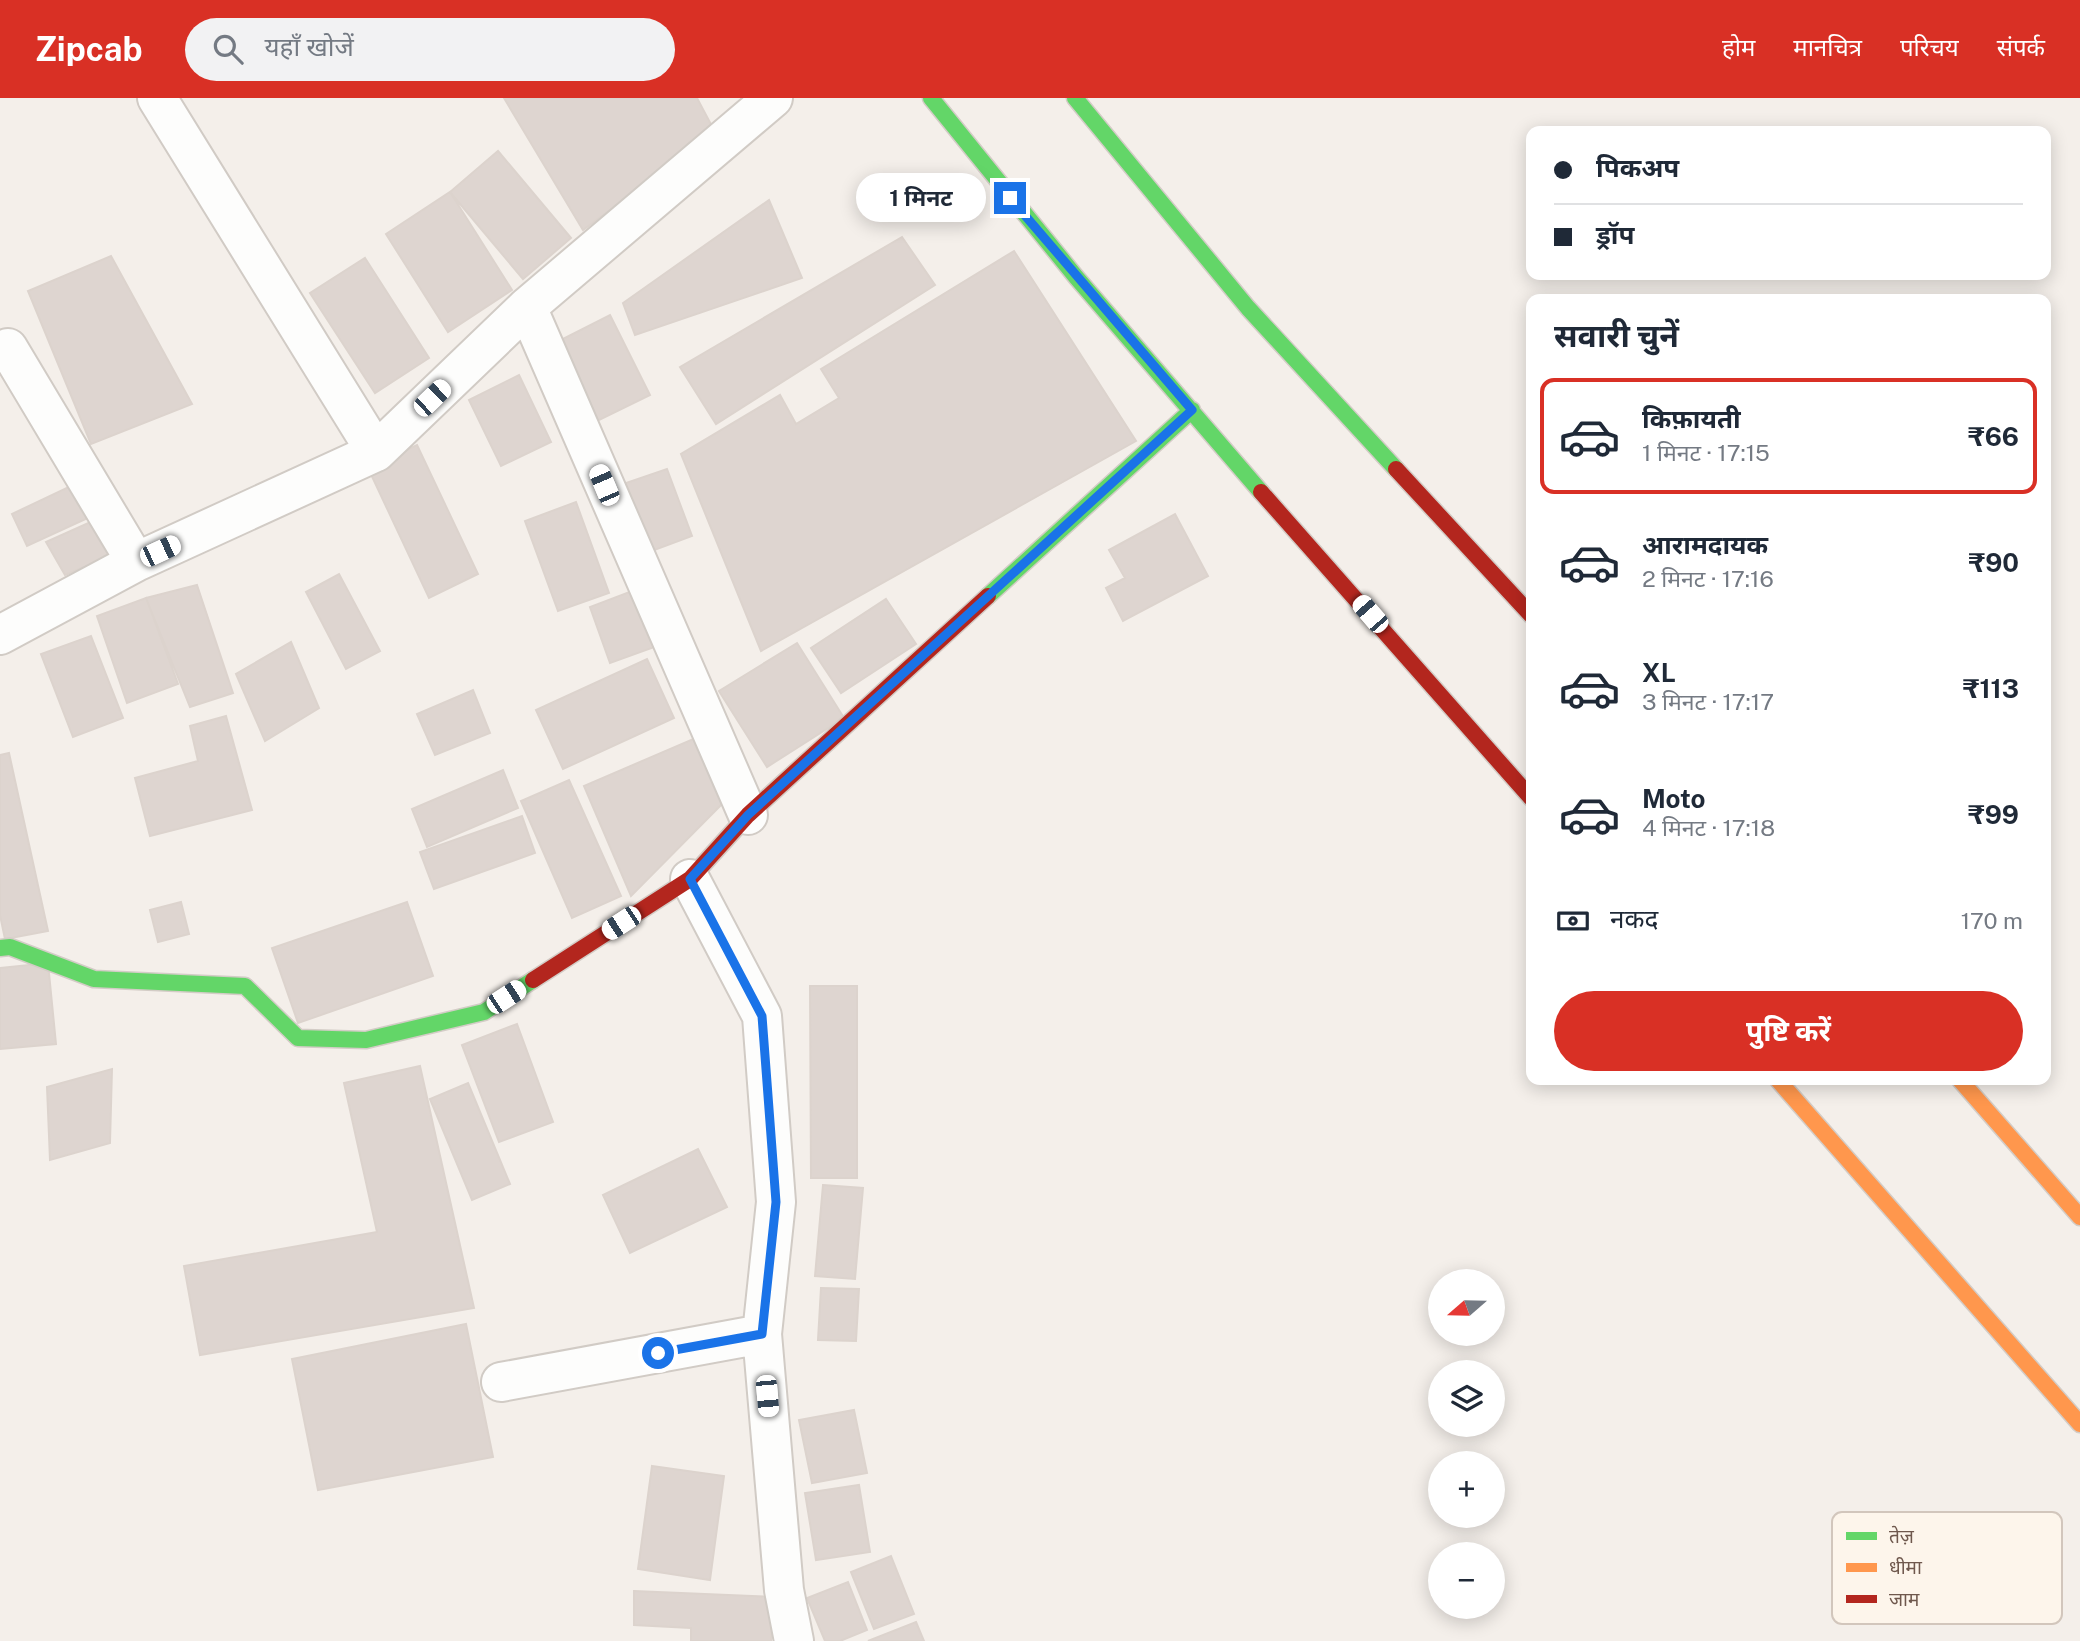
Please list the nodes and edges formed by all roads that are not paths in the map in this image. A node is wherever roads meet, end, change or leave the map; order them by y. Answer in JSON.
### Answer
{"nodes":[{"id":1,"x":157,"y":98,"type":"edge"},
{"id":2,"x":774,"y":98,"type":"edge"},
{"id":3,"x":931,"y":98,"type":"edge"},
{"id":4,"x":1075,"y":98,"type":"edge"},
{"id":5,"x":527,"y":307,"type":"junction"},
{"id":6,"x":8,"y":348,"type":"dead end"},
{"id":7,"x":1192,"y":410,"type":"junction"},
{"id":8,"x":376,"y":452,"type":"junction"},
{"id":9,"x":136,"y":562,"type":"junction"},
{"id":10,"x":1526,"y":610,"type":"edge"},
{"id":11,"x":0,"y":635,"type":"edge"},
{"id":12,"x":1526,"y":792,"type":"edge"},
{"id":13,"x":748,"y":815,"type":"junction"},
{"id":14,"x":690,"y":879,"type":"junction"},
{"id":15,"x":0,"y":948,"type":"edge"},
{"id":16,"x":1782,"y":1085,"type":"edge"},
{"id":17,"x":1964,"y":1085,"type":"edge"},
{"id":18,"x":2080,"y":1217,"type":"edge"},
{"id":19,"x":762,"y":1334,"type":"junction"},
{"id":20,"x":501,"y":1382,"type":"dead end"},
{"id":21,"x":2080,"y":1424,"type":"edge"},
{"id":22,"x":794,"y":1641,"type":"edge"}],
"edges":[{"from":1,"to":8,"type":"street"},
{"from":2,"to":5,"type":"street"},
{"from":3,"to":7,"type":"main road"},
{"from":4,"to":10,"type":"main road"},
{"from":5,"to":8,"type":"street"},
{"from":5,"to":13,"type":"street"},
{"from":6,"to":9,"type":"street"},
{"from":7,"to":12,"type":"main road"},
{"from":7,"to":13,"type":"main road"},
{"from":8,"to":9,"type":"street"},
{"from":9,"to":11,"type":"street"},
{"from":13,"to":14,"type":"main road"},
{"from":14,"to":15,"type":"main road"},
{"from":14,"to":19,"type":"street"},
{"from":16,"to":21,"type":"main road"},
{"from":17,"to":18,"type":"main road"},
{"from":19,"to":20,"type":"street"},
{"from":19,"to":22,"type":"street"}]}
